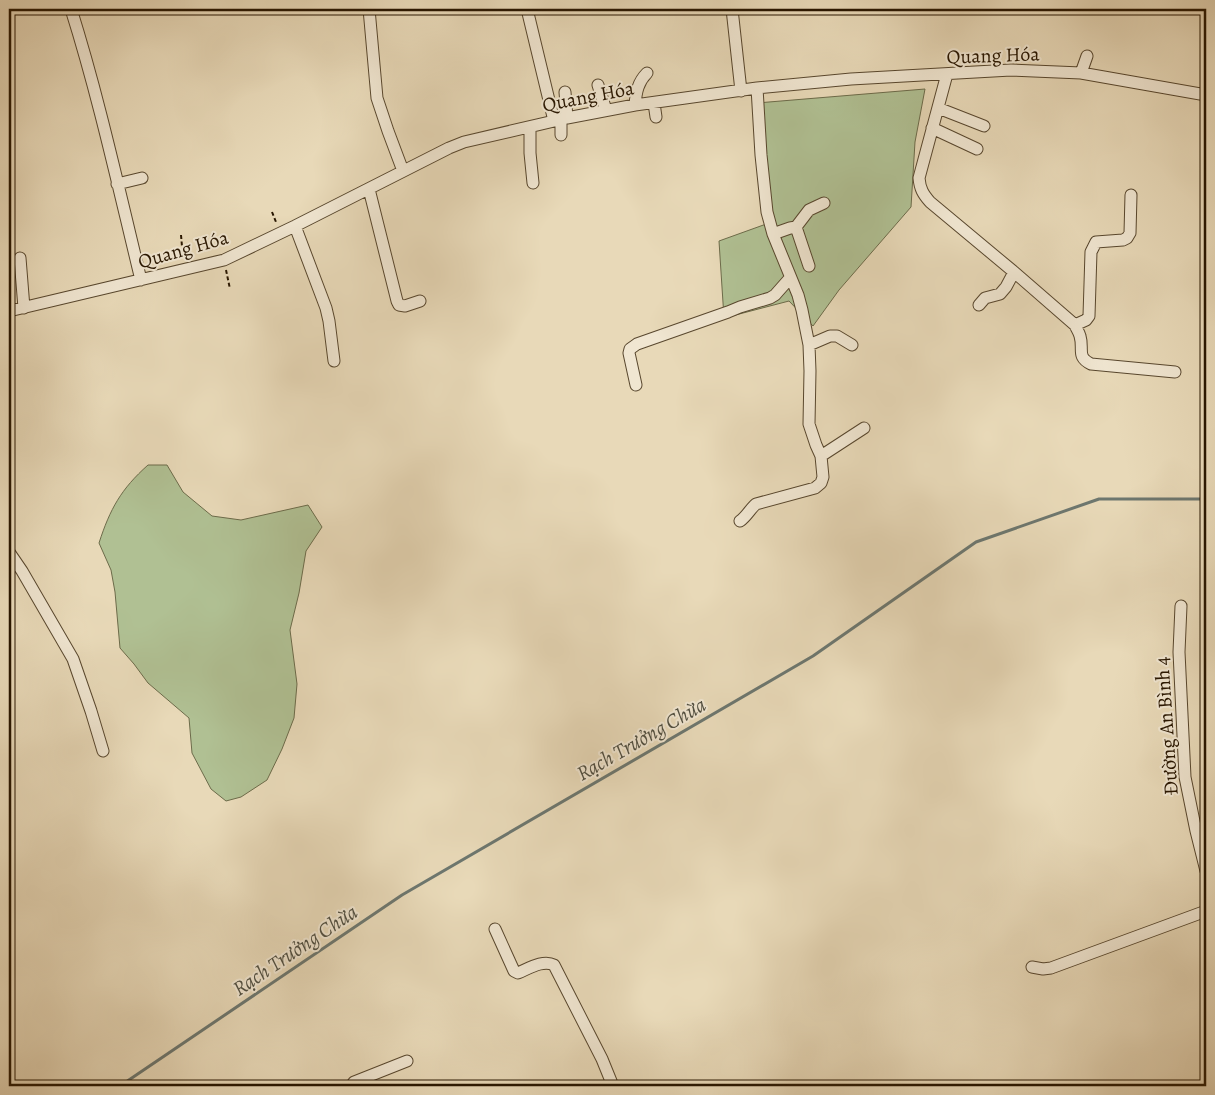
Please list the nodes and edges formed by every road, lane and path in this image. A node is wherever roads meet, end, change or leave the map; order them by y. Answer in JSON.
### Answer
{"nodes":[{"id":1,"x":71,"y":9,"type":"edge"},
{"id":2,"x":369,"y":9,"type":"edge"},
{"id":3,"x":527,"y":9,"type":"edge"},
{"id":4,"x":732,"y":9,"type":"edge"},
{"id":5,"x":1087,"y":56,"type":"dead end"},
{"id":6,"x":647,"y":73,"type":"dead end"},
{"id":7,"x":1081,"y":73,"type":"junction"},
{"id":8,"x":947,"y":74,"type":"junction"},
{"id":9,"x":598,"y":85,"type":"dead end"},
{"id":10,"x":757,"y":88,"type":"junction"},
{"id":11,"x":741,"y":91,"type":"junction"},
{"id":12,"x":565,"y":92,"type":"dead end"},
{"id":13,"x":1206,"y":94,"type":"edge"},
{"id":14,"x":654,"y":103,"type":"junction"},
{"id":15,"x":635,"y":104,"type":"junction"},
{"id":16,"x":938,"y":108,"type":"junction"},
{"id":17,"x":606,"y":110,"type":"junction"},
{"id":18,"x":656,"y":117,"type":"dead end"},
{"id":19,"x":561,"y":119,"type":"junction"},
{"id":20,"x":984,"y":126,"type":"dead end"},
{"id":21,"x":530,"y":127,"type":"junction"},
{"id":22,"x":932,"y":128,"type":"junction"},
{"id":23,"x":561,"y":135,"type":"dead end"},
{"id":24,"x":977,"y":149,"type":"dead end"},
{"id":25,"x":404,"y":171,"type":"junction"},
{"id":26,"x":142,"y":178,"type":"dead end"},
{"id":27,"x":533,"y":183,"type":"dead end"},
{"id":28,"x":117,"y":184,"type":"junction"},
{"id":29,"x":369,"y":189,"type":"junction"},
{"id":30,"x":1131,"y":195,"type":"dead end"},
{"id":31,"x":824,"y":202,"type":"dead end"},
{"id":32,"x":295,"y":226,"type":"junction"},
{"id":33,"x":796,"y":227,"type":"junction"},
{"id":34,"x":773,"y":234,"type":"junction"},
{"id":35,"x":181,"y":235,"type":"dead end"},
{"id":36,"x":20,"y":258,"type":"dead end"},
{"id":37,"x":224,"y":260,"type":"junction"},
{"id":38,"x":809,"y":266,"type":"dead end"},
{"id":39,"x":185,"y":270,"type":"junction"},
{"id":40,"x":1014,"y":272,"type":"junction"},
{"id":41,"x":790,"y":278,"type":"junction"},
{"id":42,"x":141,"y":280,"type":"junction"},
{"id":43,"x":230,"y":289,"type":"dead end"},
{"id":44,"x":420,"y":300,"type":"dead end"},
{"id":45,"x":979,"y":305,"type":"dead end"},
{"id":46,"x":24,"y":308,"type":"junction"},
{"id":47,"x":9,"y":311,"type":"edge"},
{"id":48,"x":1075,"y":325,"type":"junction"},
{"id":49,"x":809,"y":345,"type":"junction"},
{"id":50,"x":852,"y":345,"type":"dead end"},
{"id":51,"x":334,"y":361,"type":"dead end"},
{"id":52,"x":1175,"y":372,"type":"dead end"},
{"id":53,"x":636,"y":385,"type":"dead end"},
{"id":54,"x":864,"y":428,"type":"dead end"},
{"id":55,"x":821,"y":456,"type":"junction"},
{"id":56,"x":740,"y":521,"type":"dead end"},
{"id":57,"x":9,"y":552,"type":"edge"},
{"id":58,"x":1182,"y":606,"type":"dead end"},
{"id":59,"x":103,"y":751,"type":"dead end"},
{"id":60,"x":1206,"y":871,"type":"edge"},
{"id":61,"x":1206,"y":911,"type":"edge"},
{"id":62,"x":495,"y":929,"type":"dead end"},
{"id":63,"x":1032,"y":967,"type":"dead end"},
{"id":64,"x":407,"y":1061,"type":"dead end"},
{"id":65,"x":351,"y":1086,"type":"edge"},
{"id":66,"x":613,"y":1086,"type":"edge"}],
"edges":[{"from":1,"to":28,"type":"street"},
{"from":2,"to":25,"type":"street"},
{"from":3,"to":19,"type":"street"},
{"from":4,"to":11,"type":"street"},
{"from":5,"to":7,"type":"street"},
{"from":6,"to":15,"type":"street"},
{"from":7,"to":8,"type":"street","name":"Quang Hóa"},
{"from":7,"to":13,"type":"street","name":"Quang Hóa"},
{"from":8,"to":10,"type":"street","name":"Quang Hóa"},
{"from":8,"to":16,"type":"street"},
{"from":9,"to":17,"type":"street"},
{"from":10,"to":11,"type":"street","name":"Quang Hóa"},
{"from":10,"to":34,"type":"street"},
{"from":11,"to":14,"type":"street","name":"Quang Hóa"},
{"from":12,"to":19,"type":"street"},
{"from":14,"to":15,"type":"street","name":"Quang Hóa"},
{"from":14,"to":18,"type":"street"},
{"from":15,"to":17,"type":"street","name":"Quang Hóa"},
{"from":16,"to":20,"type":"street"},
{"from":16,"to":22,"type":"street"},
{"from":17,"to":19,"type":"street","name":"Quang Hóa"},
{"from":19,"to":21,"type":"street","name":"Quang Hóa"},
{"from":19,"to":23,"type":"street"},
{"from":21,"to":25,"type":"street","name":"Quang Hóa"},
{"from":21,"to":27,"type":"street"},
{"from":22,"to":24,"type":"street"},
{"from":22,"to":40,"type":"street"},
{"from":25,"to":29,"type":"street","name":"Quang Hóa"},
{"from":26,"to":28,"type":"street"},
{"from":28,"to":42,"type":"street"},
{"from":29,"to":32,"type":"street","name":"Quang Hóa"},
{"from":29,"to":44,"type":"street"},
{"from":30,"to":48,"type":"street"},
{"from":31,"to":33,"type":"street"},
{"from":32,"to":37,"type":"street","name":"Quang Hóa"},
{"from":32,"to":51,"type":"street"},
{"from":33,"to":34,"type":"street"},
{"from":33,"to":38,"type":"street"},
{"from":34,"to":41,"type":"street"},
{"from":35,"to":39,"type":"path"},
{"from":36,"to":46,"type":"street"},
{"from":37,"to":39,"type":"street","name":"Quang Hóa"},
{"from":37,"to":43,"type":"path"},
{"from":39,"to":42,"type":"street","name":"Quang Hóa"},
{"from":40,"to":45,"type":"street"},
{"from":40,"to":48,"type":"street"},
{"from":41,"to":49,"type":"street"},
{"from":41,"to":53,"type":"street"},
{"from":42,"to":46,"type":"street","name":"Quang Hóa"},
{"from":46,"to":47,"type":"street","name":"Quang Hóa"},
{"from":48,"to":52,"type":"street"},
{"from":49,"to":50,"type":"street"},
{"from":49,"to":55,"type":"street"},
{"from":54,"to":55,"type":"street"},
{"from":55,"to":56,"type":"street"},
{"from":57,"to":59,"type":"street"},
{"from":58,"to":60,"type":"street","name":"Đường An Bình 4"},
{"from":61,"to":63,"type":"street"},
{"from":62,"to":66,"type":"street"},
{"from":64,"to":65,"type":"street"}]}
